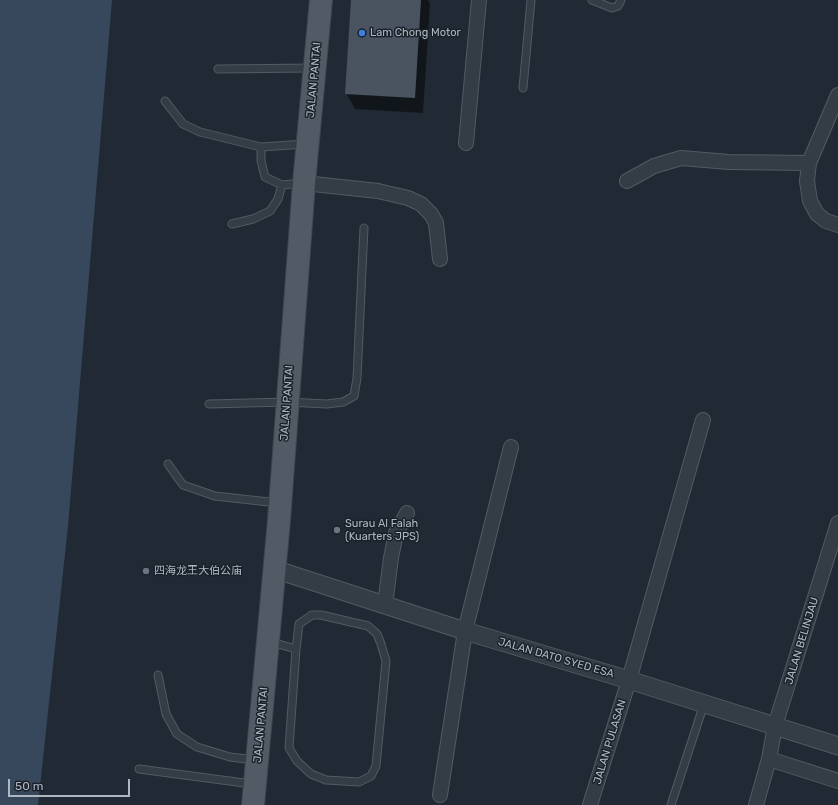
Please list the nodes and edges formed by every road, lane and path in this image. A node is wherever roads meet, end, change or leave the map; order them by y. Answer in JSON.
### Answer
{"nodes":[{"id":1,"x":321,"y":0,"type":"edge"},
{"id":2,"x":479,"y":0,"type":"edge"},
{"id":3,"x":530,"y":0,"type":"edge"},
{"id":4,"x":592,"y":0,"type":"edge"},
{"id":5,"x":621,"y":0,"type":"edge"},
{"id":6,"x":314,"y":68,"type":"junction"},
{"id":7,"x":218,"y":69,"type":"dead end"},
{"id":8,"x":523,"y":88,"type":"dead end"},
{"id":9,"x":838,"y":95,"type":"edge"},
{"id":10,"x":165,"y":102,"type":"dead end"},
{"id":11,"x":466,"y":143,"type":"dead end"},
{"id":12,"x":308,"y":144,"type":"junction"},
{"id":13,"x":261,"y":147,"type":"junction"},
{"id":14,"x":809,"y":163,"type":"junction"},
{"id":15,"x":627,"y":181,"type":"dead end"},
{"id":16,"x":304,"y":183,"type":"junction"},
{"id":17,"x":282,"y":185,"type":"junction"},
{"id":18,"x":232,"y":224,"type":"dead end"},
{"id":19,"x":838,"y":225,"type":"edge"},
{"id":20,"x":364,"y":228,"type":"dead end"},
{"id":21,"x":440,"y":259,"type":"dead end"},
{"id":22,"x":287,"y":402,"type":"junction"},
{"id":23,"x":209,"y":404,"type":"dead end"},
{"id":24,"x":703,"y":420,"type":"dead end"},
{"id":25,"x":511,"y":447,"type":"dead end"},
{"id":26,"x":168,"y":464,"type":"dead end"},
{"id":27,"x":280,"y":503,"type":"junction"},
{"id":28,"x":407,"y":513,"type":"dead end"},
{"id":29,"x":838,"y":523,"type":"edge"},
{"id":30,"x":834,"y":551,"type":"edge"},
{"id":31,"x":274,"y":569,"type":"junction"},
{"id":32,"x":385,"y":605,"type":"junction"},
{"id":33,"x":465,"y":631,"type":"junction"},
{"id":34,"x":268,"y":642,"type":"junction"},
{"id":35,"x":296,"y":649,"type":"junction"},
{"id":36,"x":158,"y":675,"type":"dead end"},
{"id":37,"x":629,"y":680,"type":"junction"},
{"id":38,"x":704,"y":704,"type":"junction"},
{"id":39,"x":775,"y":726,"type":"junction"},
{"id":40,"x":838,"y":746,"type":"edge"},
{"id":41,"x":769,"y":759,"type":"junction"},
{"id":42,"x":258,"y":760,"type":"junction"},
{"id":43,"x":139,"y":769,"type":"dead end"},
{"id":44,"x":838,"y":781,"type":"edge"},
{"id":45,"x":254,"y":795,"type":"edge"},
{"id":46,"x":440,"y":795,"type":"dead end"},
{"id":47,"x":590,"y":805,"type":"edge"},
{"id":48,"x":671,"y":805,"type":"edge"},
{"id":49,"x":756,"y":805,"type":"edge"}],
"edges":[{"from":1,"to":6,"type":"main road","name":"JALAN PANTAI"},
{"from":2,"to":11,"type":"street"},
{"from":3,"to":8,"type":"lane"},
{"from":4,"to":5,"type":"lane"},
{"from":6,"to":7,"type":"lane"},
{"from":6,"to":12,"type":"main road","name":"JALAN PANTAI"},
{"from":9,"to":14,"type":"street"},
{"from":10,"to":13,"type":"lane"},
{"from":12,"to":13,"type":"lane"},
{"from":12,"to":16,"type":"main road","name":"JALAN PANTAI"},
{"from":13,"to":17,"type":"lane"},
{"from":14,"to":15,"type":"street"},
{"from":14,"to":19,"type":"street"},
{"from":16,"to":17,"type":"lane"},
{"from":16,"to":21,"type":"street"},
{"from":16,"to":22,"type":"main road","name":"JALAN PANTAI"},
{"from":17,"to":18,"type":"lane"},
{"from":20,"to":22,"type":"lane"},
{"from":22,"to":23,"type":"lane"},
{"from":22,"to":27,"type":"main road","name":"JALAN PANTAI"},
{"from":24,"to":37,"type":"street","name":"JALAN PULASAN"},
{"from":25,"to":33,"type":"street"},
{"from":26,"to":27,"type":"lane"},
{"from":27,"to":31,"type":"main road","name":"JALAN PANTAI"},
{"from":28,"to":32,"type":"street"},
{"from":29,"to":30,"type":"street","name":"JALAN BELINJAU"},
{"from":30,"to":39,"type":"street","name":"JALAN BELINJAU"},
{"from":31,"to":32,"type":"street","name":"JALAN DATO SYED ESA"},
{"from":31,"to":34,"type":"main road","name":"JALAN PANTAI"},
{"from":32,"to":33,"type":"street","name":"JALAN DATO SYED ESA"},
{"from":33,"to":37,"type":"street","name":"JALAN DATO SYED ESA"},
{"from":33,"to":46,"type":"street"},
{"from":34,"to":35,"type":"lane"},
{"from":34,"to":42,"type":"main road","name":"JALAN PANTAI"},
{"from":35,"to":35,"type":"lane"},
{"from":36,"to":42,"type":"lane"},
{"from":37,"to":38,"type":"street","name":"JALAN DATO SYED ESA"},
{"from":37,"to":47,"type":"street","name":"JALAN PULASAN"},
{"from":38,"to":39,"type":"street","name":"JALAN DATO SYED ESA"},
{"from":38,"to":48,"type":"lane"},
{"from":39,"to":40,"type":"street","name":"JALAN DATO SYED ESA"},
{"from":39,"to":41,"type":"street","name":"JALAN BELINJAU"},
{"from":41,"to":44,"type":"street"},
{"from":41,"to":49,"type":"street","name":"JALAN BELINJAU"},
{"from":42,"to":45,"type":"main road","name":"JALAN PANTAI"},
{"from":43,"to":45,"type":"lane"}]}
